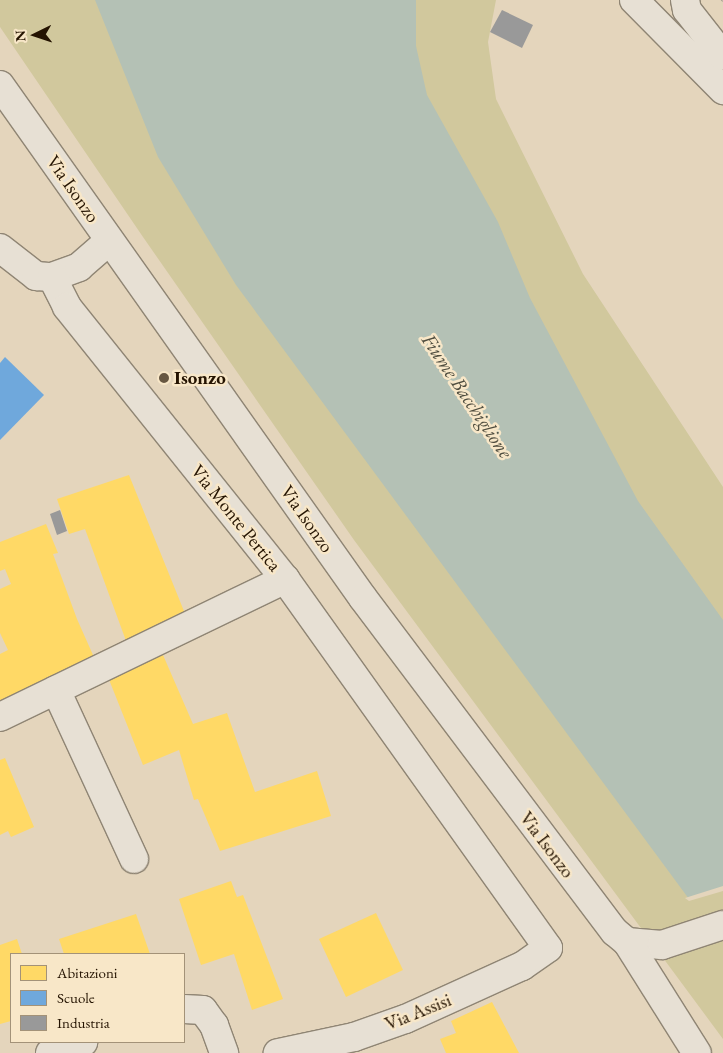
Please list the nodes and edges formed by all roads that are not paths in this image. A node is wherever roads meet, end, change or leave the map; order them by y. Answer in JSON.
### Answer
{"nodes":[{"id":1,"x":634,"y":0,"type":"edge"},
{"id":2,"x":685,"y":0,"type":"edge"},
{"id":3,"x":723,"y":56,"type":"edge"},
{"id":4,"x":0,"y":86,"type":"edge"},
{"id":5,"x":723,"y":90,"type":"edge"},
{"id":6,"x":109,"y":240,"type":"junction"},
{"id":7,"x":0,"y":248,"type":"edge"},
{"id":8,"x":52,"y":277,"type":"junction"},
{"id":9,"x":285,"y":579,"type":"junction"},
{"id":10,"x":56,"y":690,"type":"junction"},
{"id":11,"x":0,"y":717,"type":"edge"},
{"id":12,"x":134,"y":859,"type":"dead end"},
{"id":13,"x":723,"y":926,"type":"edge"},
{"id":14,"x":636,"y":944,"type":"junction"},
{"id":15,"x":185,"y":1009,"type":"edge"},
{"id":16,"x":80,"y":1043,"type":"edge"},
{"id":17,"x":50,"y":1053,"type":"edge"},
{"id":18,"x":224,"y":1053,"type":"edge"},
{"id":19,"x":278,"y":1053,"type":"edge"},
{"id":20,"x":697,"y":1053,"type":"edge"}],
"edges":[{"from":1,"to":5,"type":"street"},
{"from":2,"to":3,"type":"street"},
{"from":4,"to":6,"type":"street","name":"Via Isonzo"},
{"from":6,"to":8,"type":"street"},
{"from":6,"to":14,"type":"street","name":"Via Isonzo"},
{"from":7,"to":8,"type":"street"},
{"from":8,"to":9,"type":"street","name":"Via Monte Pertica"},
{"from":9,"to":10,"type":"street","name":"Via Monte Pertica"},
{"from":9,"to":19,"type":"street","name":"Via Assisi"},
{"from":10,"to":11,"type":"street","name":"Via Monte Pertica"},
{"from":10,"to":12,"type":"street"},
{"from":13,"to":14,"type":"street"},
{"from":14,"to":20,"type":"street","name":"Via Isonzo"},
{"from":15,"to":18,"type":"street"},
{"from":16,"to":17,"type":"street"}]}
